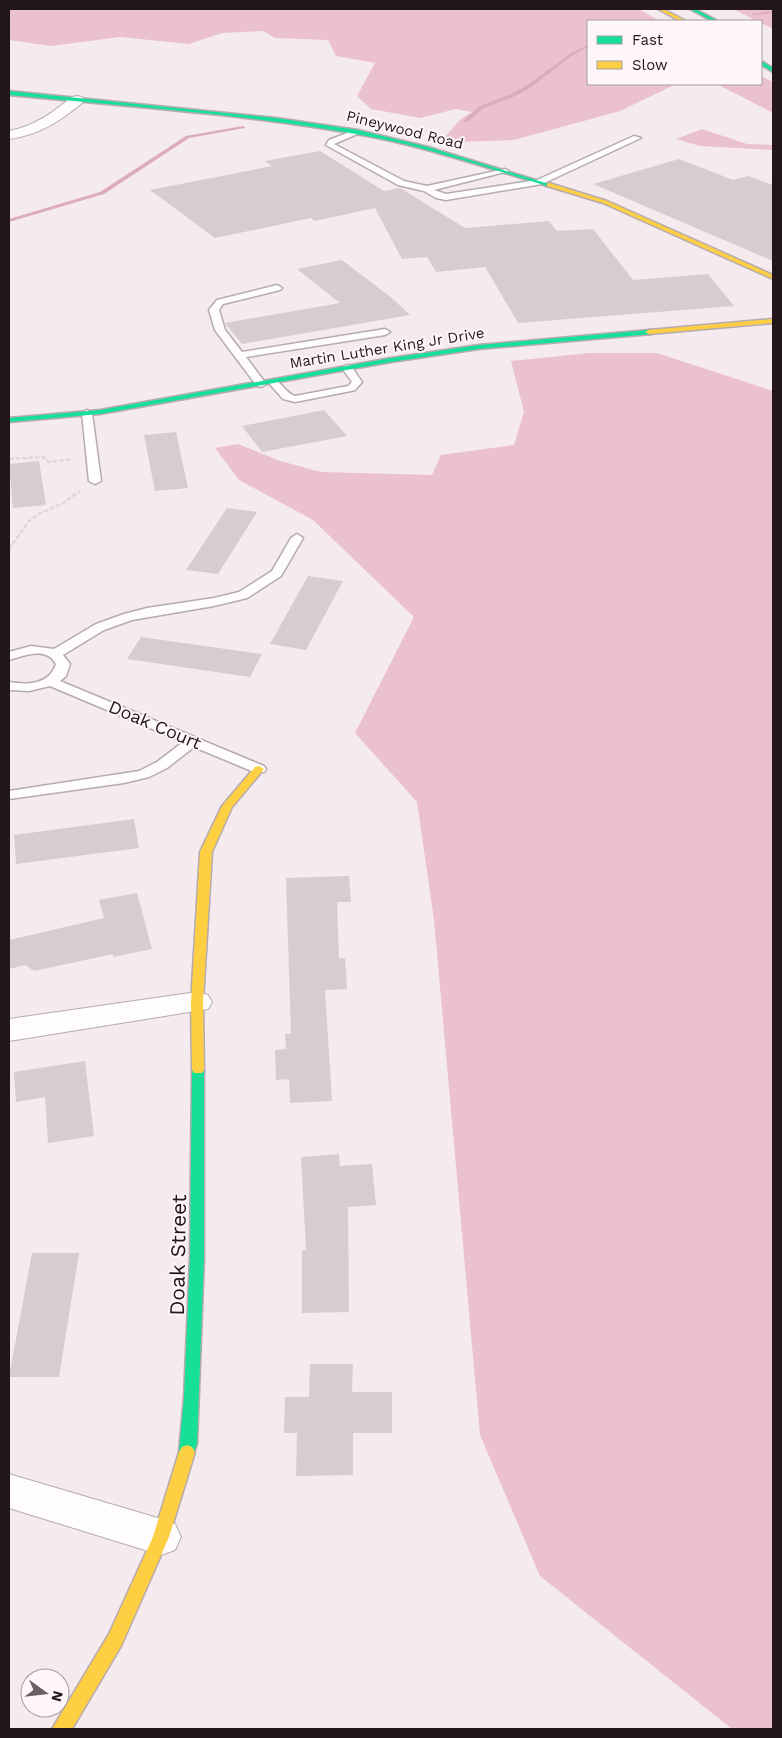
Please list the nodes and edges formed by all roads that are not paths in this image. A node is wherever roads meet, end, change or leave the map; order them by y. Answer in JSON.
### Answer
{"nodes":[{"id":1,"x":660,"y":9,"type":"edge"},
{"id":2,"x":692,"y":9,"type":"edge"},
{"id":3,"x":681,"y":20,"type":"edge"},
{"id":4,"x":713,"y":20,"type":"edge"},
{"id":5,"x":762,"y":64,"type":"edge"},
{"id":6,"x":773,"y":70,"type":"edge"},
{"id":7,"x":9,"y":93,"type":"edge"},
{"id":8,"x":77,"y":100,"type":"junction"},
{"id":9,"x":358,"y":132,"type":"junction"},
{"id":10,"x":9,"y":135,"type":"edge"},
{"id":11,"x":637,"y":138,"type":"dead end"},
{"id":12,"x":504,"y":171,"type":"junction"},
{"id":13,"x":539,"y":182,"type":"junction"},
{"id":14,"x":427,"y":189,"type":"junction"},
{"id":15,"x":773,"y":277,"type":"edge"},
{"id":16,"x":277,"y":288,"type":"dead end"},
{"id":17,"x":773,"y":321,"type":"edge"},
{"id":18,"x":386,"y":332,"type":"dead end"},
{"id":19,"x":239,"y":355,"type":"junction"},
{"id":20,"x":347,"y":368,"type":"junction"},
{"id":21,"x":273,"y":382,"type":"junction"},
{"id":22,"x":261,"y":384,"type":"junction"},
{"id":23,"x":87,"y":413,"type":"junction"},
{"id":24,"x":9,"y":420,"type":"edge"},
{"id":25,"x":95,"y":481,"type":"road end"},
{"id":26,"x":296,"y":538,"type":"dead end"},
{"id":27,"x":55,"y":654,"type":"junction"},
{"id":28,"x":9,"y":656,"type":"edge"},
{"id":29,"x":51,"y":682,"type":"junction"},
{"id":30,"x":9,"y":686,"type":"edge"},
{"id":31,"x":193,"y":741,"type":"junction"},
{"id":32,"x":259,"y":769,"type":"joint"},
{"id":33,"x":9,"y":795,"type":"edge"},
{"id":34,"x":197,"y":1002,"type":"junction"},
{"id":35,"x":9,"y":1030,"type":"edge"},
{"id":36,"x":9,"y":1491,"type":"edge"},
{"id":37,"x":162,"y":1537,"type":"junction"},
{"id":38,"x":61,"y":1729,"type":"edge"}],
"edges":[{"from":1,"to":3,"type":"main road"},
{"from":2,"to":4,"type":"main road"},
{"from":5,"to":6,"type":"main road"},
{"from":7,"to":8,"type":"main road","name":"Pineywood Road"},
{"from":8,"to":9,"type":"main road","name":"Pineywood Road"},
{"from":8,"to":10,"type":"street"},
{"from":9,"to":12,"type":"main road","name":"Pineywood Road"},
{"from":9,"to":14,"type":"lane"},
{"from":11,"to":13,"type":"lane"},
{"from":12,"to":13,"type":"main road","name":"Pineywood Road"},
{"from":12,"to":14,"type":"lane"},
{"from":13,"to":14,"type":"lane"},
{"from":13,"to":15,"type":"main road","name":"Pineywood Road"},
{"from":16,"to":19,"type":"lane"},
{"from":17,"to":20,"type":"main road","name":"Martin Luther King Jr Drive"},
{"from":18,"to":19,"type":"lane"},
{"from":19,"to":22,"type":"lane"},
{"from":20,"to":21,"type":"main road","name":"Martin Luther King Jr Drive"},
{"from":20,"to":21,"type":"lane"},
{"from":21,"to":22,"type":"main road","name":"Martin Luther King Jr Drive"},
{"from":22,"to":23,"type":"main road","name":"Martin Luther King Jr Drive"},
{"from":23,"to":24,"type":"main road","name":"Martin Luther King Jr Drive"},
{"from":23,"to":25,"type":"lane"},
{"from":26,"to":27,"type":"lane"},
{"from":27,"to":28,"type":"lane"},
{"from":27,"to":29,"type":"lane"},
{"from":29,"to":30,"type":"lane"},
{"from":29,"to":31,"type":"lane","name":"Doak Court"},
{"from":31,"to":32,"type":"lane","name":"Doak Court"},
{"from":31,"to":33,"type":"lane"},
{"from":32,"to":34,"type":"main road","name":"Doak Street"},
{"from":34,"to":35,"type":"street"},
{"from":34,"to":37,"type":"main road","name":"Doak Street"},
{"from":36,"to":37,"type":"street"},
{"from":37,"to":38,"type":"main road","name":"Doak Street"}]}
